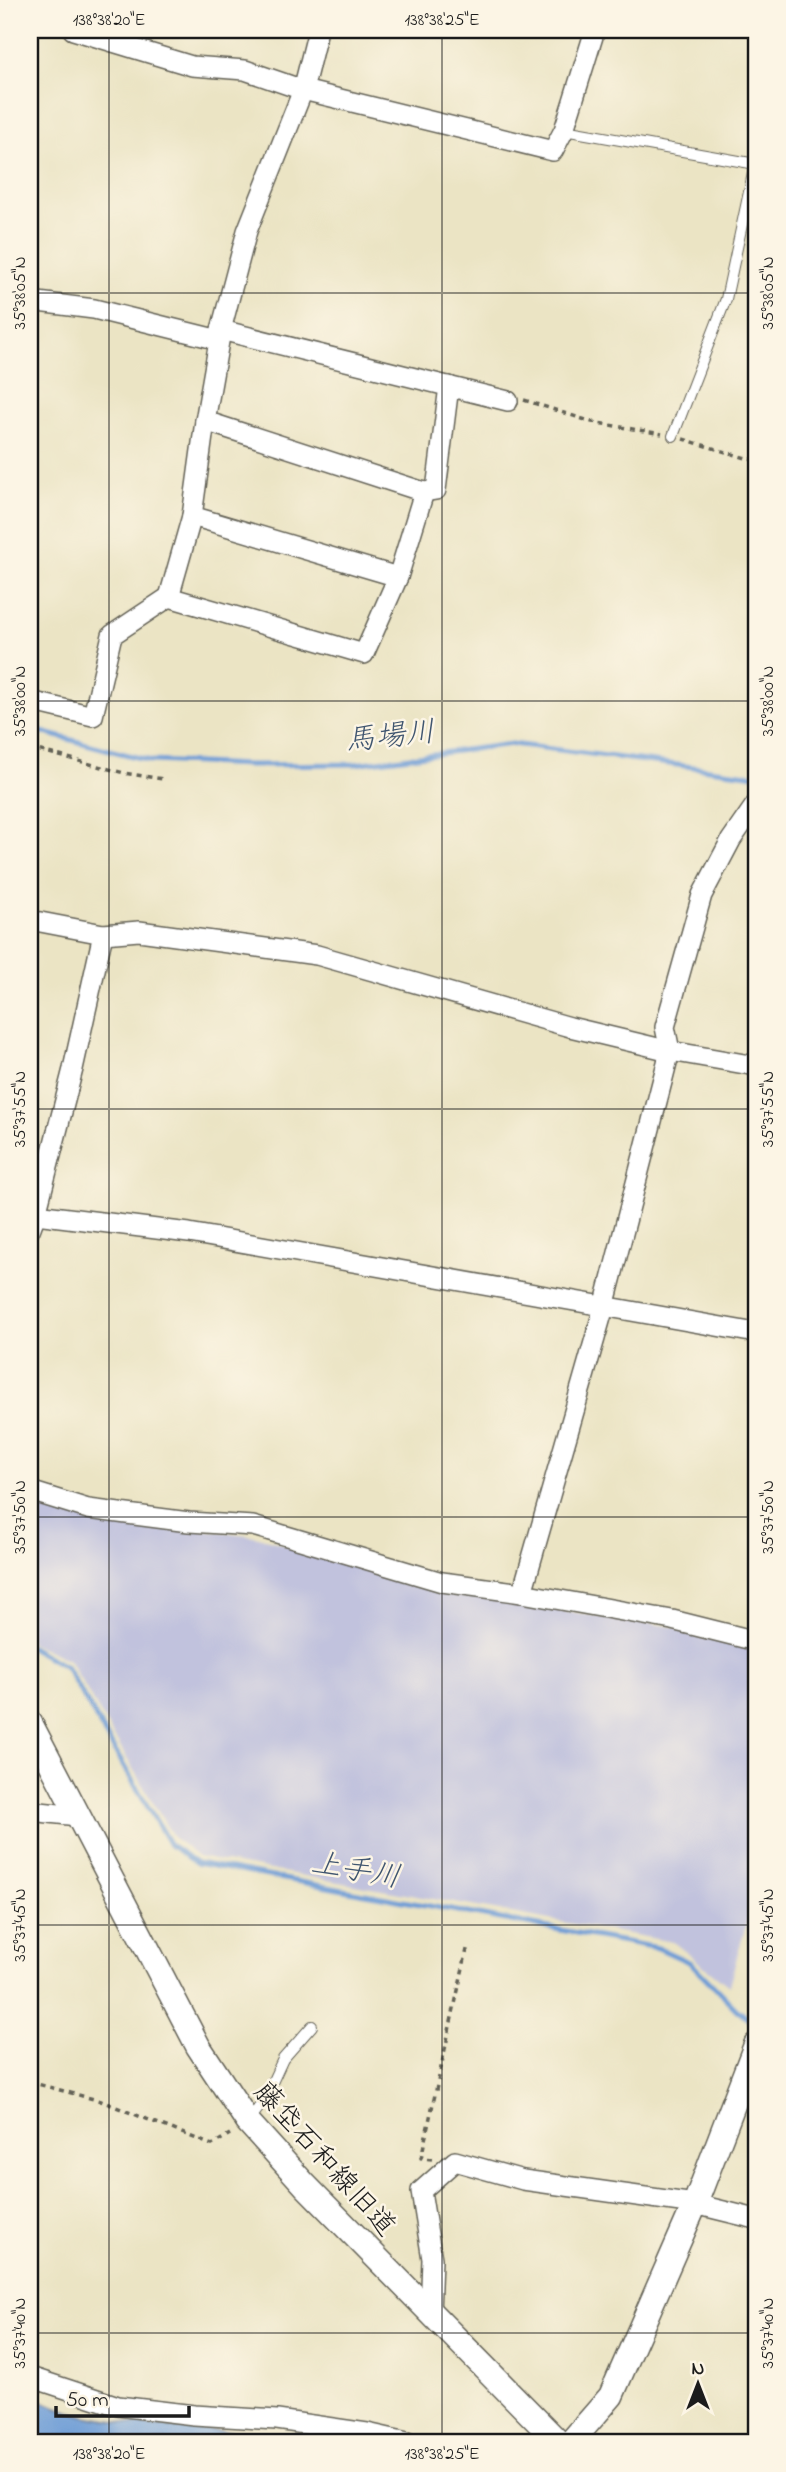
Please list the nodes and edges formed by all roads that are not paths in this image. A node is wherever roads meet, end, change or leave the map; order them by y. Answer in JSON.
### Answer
{"nodes":[{"id":1,"x":73,"y":30,"type":"edge"},
{"id":2,"x":318,"y":30,"type":"edge"},
{"id":3,"x":596,"y":30,"type":"edge"},
{"id":4,"x":303,"y":90,"type":"junction"},
{"id":5,"x":564,"y":130,"type":"junction"},
{"id":6,"x":756,"y":164,"type":"edge"},
{"id":7,"x":30,"y":301,"type":"edge"},
{"id":8,"x":220,"y":335,"type":"junction"},
{"id":9,"x":449,"y":386,"type":"junction"},
{"id":10,"x":508,"y":401,"type":"road end"},
{"id":11,"x":205,"y":421,"type":"junction"},
{"id":12,"x":673,"y":436,"type":"road end"},
{"id":13,"x":424,"y":492,"type":"junction"},
{"id":14,"x":191,"y":516,"type":"junction"},
{"id":15,"x":398,"y":577,"type":"junction"},
{"id":16,"x":169,"y":597,"type":"junction"},
{"id":17,"x":30,"y":701,"type":"edge"},
{"id":18,"x":756,"y":804,"type":"edge"},
{"id":19,"x":30,"y":919,"type":"edge"},
{"id":20,"x":103,"y":934,"type":"junction"},
{"id":21,"x":670,"y":1051,"type":"junction"},
{"id":22,"x":756,"y":1066,"type":"edge"},
{"id":23,"x":33,"y":1222,"type":"edge"},
{"id":24,"x":604,"y":1307,"type":"junction"},
{"id":25,"x":756,"y":1332,"type":"edge"},
{"id":26,"x":30,"y":1490,"type":"edge"},
{"id":27,"x":522,"y":1593,"type":"junction"},
{"id":28,"x":756,"y":1641,"type":"edge"},
{"id":29,"x":30,"y":1723,"type":"edge"},
{"id":30,"x":30,"y":1811,"type":"edge"},
{"id":31,"x":78,"y":1816,"type":"junction"},
{"id":32,"x":312,"y":2026,"type":"dead end"},
{"id":33,"x":756,"y":2045,"type":"edge"},
{"id":34,"x":248,"y":2122,"type":"junction"},
{"id":35,"x":695,"y":2204,"type":"junction"},
{"id":36,"x":756,"y":2218,"type":"edge"},
{"id":37,"x":430,"y":2314,"type":"junction"},
{"id":38,"x":30,"y":2377,"type":"edge"},
{"id":39,"x":407,"y":2442,"type":"edge"},
{"id":40,"x":558,"y":2442,"type":"edge"},
{"id":41,"x":571,"y":2442,"type":"edge"}],
"edges":[{"from":1,"to":4,"type":"street"},
{"from":2,"to":4,"type":"street"},
{"from":3,"to":5,"type":"street"},
{"from":4,"to":5,"type":"street"},
{"from":4,"to":8,"type":"street"},
{"from":5,"to":6,"type":"lane"},
{"from":6,"to":12,"type":"lane"},
{"from":7,"to":8,"type":"street"},
{"from":8,"to":9,"type":"street"},
{"from":8,"to":11,"type":"street"},
{"from":9,"to":10,"type":"street"},
{"from":9,"to":13,"type":"street"},
{"from":11,"to":13,"type":"street"},
{"from":11,"to":14,"type":"street"},
{"from":13,"to":15,"type":"street"},
{"from":14,"to":15,"type":"street"},
{"from":14,"to":16,"type":"street"},
{"from":15,"to":16,"type":"street"},
{"from":16,"to":17,"type":"street"},
{"from":18,"to":21,"type":"street"},
{"from":19,"to":20,"type":"street"},
{"from":20,"to":21,"type":"street"},
{"from":20,"to":23,"type":"street"},
{"from":21,"to":22,"type":"street"},
{"from":21,"to":24,"type":"street"},
{"from":23,"to":24,"type":"street"},
{"from":24,"to":25,"type":"street"},
{"from":24,"to":27,"type":"street"},
{"from":26,"to":27,"type":"street"},
{"from":27,"to":28,"type":"street"},
{"from":29,"to":31,"type":"street","name":"藤垈石和線旧道"},
{"from":30,"to":31,"type":"street"},
{"from":31,"to":34,"type":"street","name":"藤垈石和線旧道"},
{"from":32,"to":34,"type":"lane"},
{"from":33,"to":35,"type":"street"},
{"from":34,"to":37,"type":"street","name":"藤垈石和線旧道"},
{"from":35,"to":36,"type":"street"},
{"from":35,"to":37,"type":"street"},
{"from":35,"to":41,"type":"street"},
{"from":37,"to":40,"type":"street","name":"藤垈石和線旧道"},
{"from":38,"to":39,"type":"street"}]}
